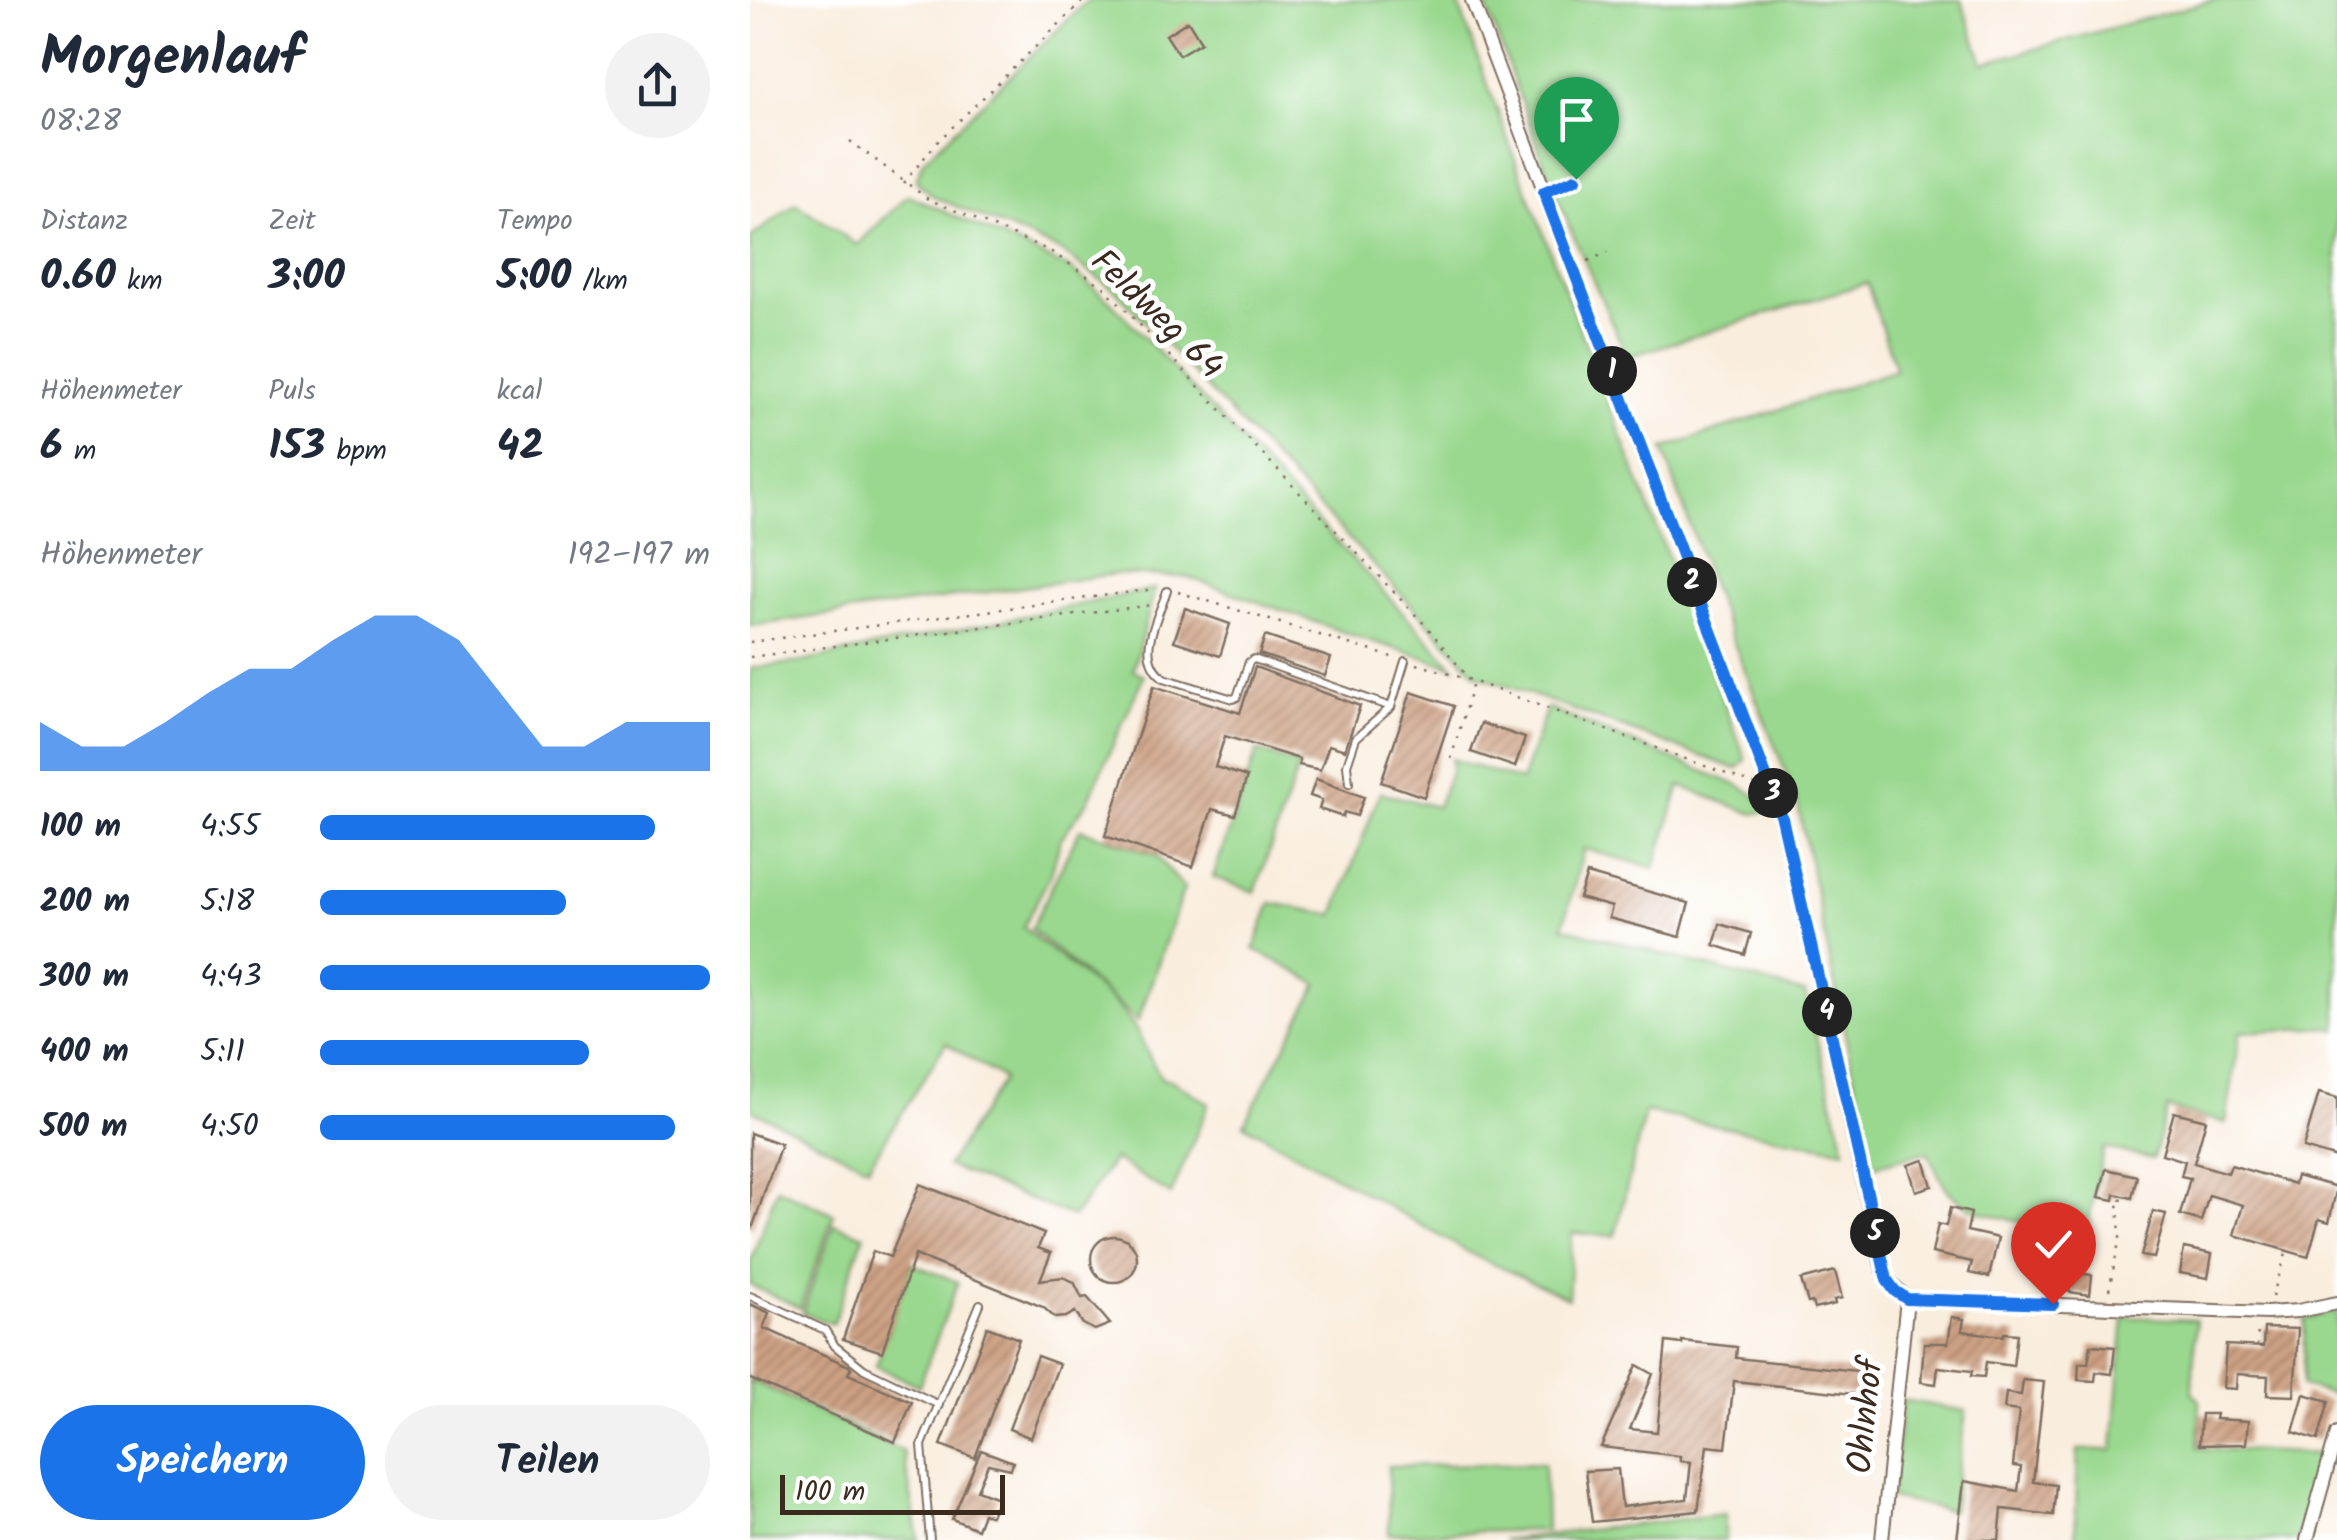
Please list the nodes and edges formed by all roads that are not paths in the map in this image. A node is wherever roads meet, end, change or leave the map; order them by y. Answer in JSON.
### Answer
{"nodes":[{"id":1,"x":1472,"y":0,"type":"edge"},
{"id":2,"x":1167,"y":591,"type":"dead end"},
{"id":3,"x":1406,"y":661,"type":"dead end"},
{"id":4,"x":1390,"y":707,"type":"junction"},
{"id":5,"x":1349,"y":783,"type":"dead end"},
{"id":6,"x":750,"y":1296,"type":"edge"},
{"id":7,"x":1907,"y":1299,"type":"junction"},
{"id":8,"x":2337,"y":1302,"type":"edge"},
{"id":9,"x":980,"y":1304,"type":"dead end"},
{"id":10,"x":938,"y":1405,"type":"junction"},
{"id":11,"x":2337,"y":1433,"type":"edge"},
{"id":12,"x":930,"y":1540,"type":"edge"},
{"id":13,"x":1882,"y":1540,"type":"edge"},
{"id":14,"x":2306,"y":1540,"type":"edge"}],
"edges":[{"from":1,"to":7,"type":"street"},
{"from":2,"to":4,"type":"lane"},
{"from":3,"to":4,"type":"lane"},
{"from":4,"to":5,"type":"lane"},
{"from":6,"to":10,"type":"lane"},
{"from":7,"to":8,"type":"street"},
{"from":7,"to":13,"type":"street","name":"Ohlnhof"},
{"from":9,"to":10,"type":"lane"},
{"from":10,"to":12,"type":"lane"},
{"from":11,"to":14,"type":"street"}]}
